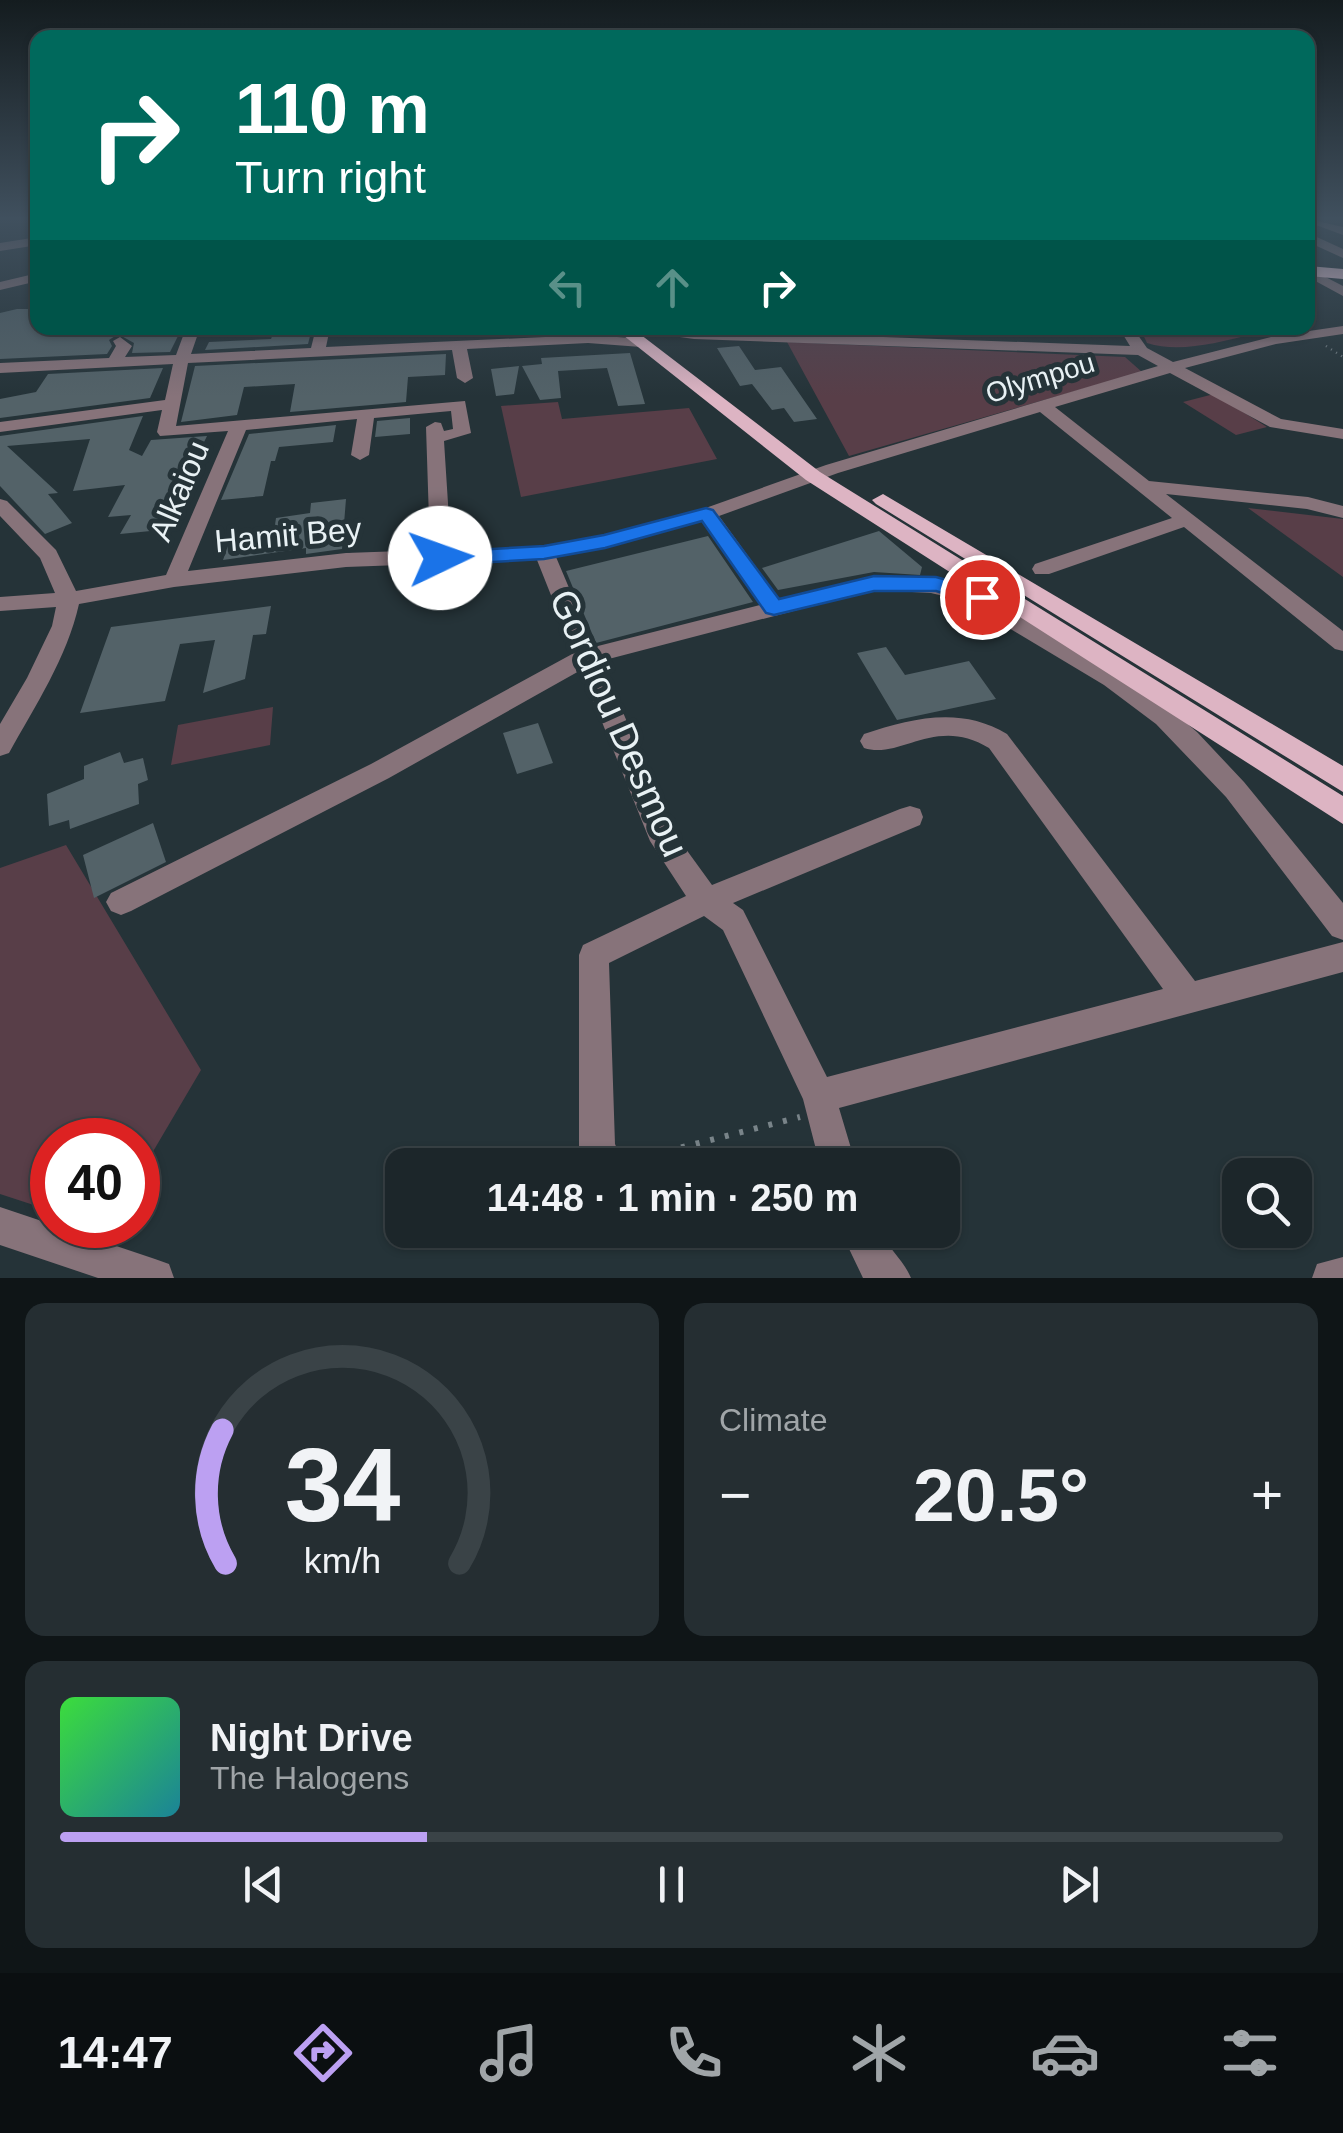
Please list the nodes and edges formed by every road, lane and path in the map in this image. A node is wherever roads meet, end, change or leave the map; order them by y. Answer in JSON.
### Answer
{"nodes":[{"id":1,"x":30,"y":279,"type":"edge"},
{"id":2,"x":0,"y":286,"type":"edge"},
{"id":3,"x":1343,"y":330,"type":"edge"},
{"id":4,"x":1315,"y":334,"type":"edge"},
{"id":5,"x":190,"y":335,"type":"edge"},
{"id":6,"x":321,"y":335,"type":"edge"},
{"id":7,"x":451,"y":335,"type":"edge"},
{"id":8,"x":608,"y":335,"type":"edge"},
{"id":9,"x":619,"y":335,"type":"edge"},
{"id":10,"x":647,"y":335,"type":"edge"},
{"id":11,"x":648,"y":335,"type":"edge"},
{"id":12,"x":696,"y":335,"type":"edge"},
{"id":13,"x":1131,"y":335,"type":"edge"},
{"id":14,"x":1309,"y":335,"type":"edge"},
{"id":15,"x":713,"y":336,"type":"junction"},
{"id":16,"x":588,"y":339,"type":"junction"},
{"id":17,"x":120,"y":340,"type":"dead end"},
{"id":18,"x":454,"y":346,"type":"junction"},
{"id":19,"x":1141,"y":351,"type":"junction"},
{"id":20,"x":317,"y":354,"type":"junction"},
{"id":21,"x":679,"y":355,"type":"junction"},
{"id":22,"x":180,"y":361,"type":"junction"},
{"id":23,"x":114,"y":363,"type":"junction"},
{"id":24,"x":1174,"y":366,"type":"junction"},
{"id":25,"x":0,"y":368,"type":"edge"},
{"id":26,"x":465,"y":378,"type":"dead end"},
{"id":27,"x":170,"y":404,"type":"junction"},
{"id":28,"x":1042,"y":406,"type":"junction"},
{"id":29,"x":434,"y":408,"type":"junction"},
{"id":30,"x":366,"y":414,"type":"junction"},
{"id":31,"x":239,"y":424,"type":"junction"},
{"id":32,"x":0,"y":427,"type":"edge"},
{"id":33,"x":1343,"y":434,"type":"edge"},
{"id":34,"x":435,"y":438,"type":"junction"},
{"id":35,"x":360,"y":455,"type":"dead end"},
{"id":36,"x":822,"y":472,"type":"junction"},
{"id":37,"x":1147,"y":486,"type":"junction"},
{"id":38,"x":0,"y":505,"type":"edge"},
{"id":39,"x":1343,"y":512,"type":"edge"},
{"id":40,"x":706,"y":514,"type":"junction"},
{"id":41,"x":1185,"y":520,"type":"junction"},
{"id":42,"x":544,"y":552,"type":"junction"},
{"id":43,"x":440,"y":558,"type":"junction"},
{"id":44,"x":1042,"y":569,"type":"dead end"},
{"id":45,"x":174,"y":580,"type":"junction"},
{"id":46,"x":69,"y":600,"type":"junction"},
{"id":47,"x":0,"y":604,"type":"edge"},
{"id":48,"x":774,"y":608,"type":"junction"},
{"id":49,"x":1343,"y":643,"type":"edge"},
{"id":50,"x":586,"y":657,"type":"junction"},
{"id":51,"x":873,"y":740,"type":"dead end"},
{"id":52,"x":0,"y":746,"type":"edge"},
{"id":53,"x":1343,"y":780,"type":"edge"},
{"id":54,"x":1343,"y":810,"type":"edge"},
{"id":55,"x":910,"y":817,"type":"dead end"},
{"id":56,"x":706,"y":900,"type":"junction"},
{"id":57,"x":120,"y":902,"type":"dead end"},
{"id":58,"x":1343,"y":926,"type":"edge"},
{"id":59,"x":1343,"y":957,"type":"edge"},
{"id":60,"x":1190,"y":1000,"type":"junction"},
{"id":61,"x":821,"y":1104,"type":"junction"},
{"id":62,"x":598,"y":1148,"type":"edge"},
{"id":63,"x":675,"y":1148,"type":"edge"},
{"id":64,"x":833,"y":1148,"type":"edge"},
{"id":65,"x":7,"y":1233,"type":"edge"},
{"id":66,"x":868,"y":1248,"type":"edge"},
{"id":67,"x":134,"y":1274,"type":"edge"},
{"id":68,"x":1343,"y":1276,"type":"edge"},
{"id":69,"x":892,"y":1278,"type":"edge"},
{"id":70,"x":1331,"y":1278,"type":"edge"}],
"edges":[{"from":1,"to":2,"type":"street"},
{"from":3,"to":4,"type":"street","name":"Olympou"},
{"from":5,"to":22,"type":"street"},
{"from":6,"to":20,"type":"street"},
{"from":7,"to":18,"type":"street"},
{"from":8,"to":16,"type":"street"},
{"from":9,"to":16,"type":"street"},
{"from":10,"to":36,"type":"main road"},
{"from":11,"to":21,"type":"main road"},
{"from":12,"to":15,"type":"street"},
{"from":13,"to":19,"type":"street"},
{"from":14,"to":24,"type":"street","name":"Olympou"},
{"from":15,"to":19,"type":"street"},
{"from":15,"to":21,"type":"street"},
{"from":16,"to":18,"type":"street"},
{"from":17,"to":23,"type":"street"},
{"from":18,"to":20,"type":"street"},
{"from":18,"to":26,"type":"street"},
{"from":19,"to":24,"type":"street"},
{"from":20,"to":22,"type":"street"},
{"from":21,"to":36,"type":"main road"},
{"from":22,"to":23,"type":"street"},
{"from":22,"to":27,"type":"street"},
{"from":23,"to":25,"type":"street"},
{"from":24,"to":28,"type":"street","name":"Olympou"},
{"from":24,"to":33,"type":"street"},
{"from":27,"to":31,"type":"street"},
{"from":27,"to":32,"type":"street"},
{"from":28,"to":36,"type":"street","name":"Olympou"},
{"from":28,"to":37,"type":"street"},
{"from":29,"to":30,"type":"street"},
{"from":29,"to":34,"type":"street"},
{"from":29,"to":34,"type":"street"},
{"from":30,"to":31,"type":"street"},
{"from":30,"to":35,"type":"street"},
{"from":31,"to":45,"type":"street","name":"Alkaiou"},
{"from":34,"to":43,"type":"street"},
{"from":36,"to":40,"type":"street","name":"Hamit Bey"},
{"from":36,"to":53,"type":"main road"},
{"from":36,"to":54,"type":"main road"},
{"from":37,"to":39,"type":"street"},
{"from":37,"to":41,"type":"street"},
{"from":38,"to":46,"type":"street"},
{"from":40,"to":42,"type":"street","name":"Hamit Bey"},
{"from":40,"to":48,"type":"street"},
{"from":41,"to":44,"type":"street"},
{"from":41,"to":49,"type":"street"},
{"from":42,"to":43,"type":"street","name":"Hamit Bey"},
{"from":42,"to":50,"type":"street","name":"Gordiou Desmou"},
{"from":43,"to":45,"type":"street","name":"Hamit Bey"},
{"from":45,"to":46,"type":"street","name":"Hamit Bey"},
{"from":46,"to":47,"type":"street","name":"Hamit Bey"},
{"from":46,"to":52,"type":"street"},
{"from":48,"to":50,"type":"street"},
{"from":48,"to":58,"type":"street"},
{"from":50,"to":56,"type":"street","name":"Gordiou Desmou"},
{"from":50,"to":57,"type":"street"},
{"from":51,"to":60,"type":"street"},
{"from":55,"to":56,"type":"street"},
{"from":56,"to":61,"type":"street","name":"Gordiou Desmou"},
{"from":56,"to":62,"type":"street"},
{"from":59,"to":60,"type":"street"},
{"from":60,"to":61,"type":"street"},
{"from":61,"to":63,"type":"path"},
{"from":61,"to":64,"type":"street","name":"Gordiou Desmou"},
{"from":65,"to":67,"type":"street"},
{"from":66,"to":69,"type":"street"},
{"from":68,"to":70,"type":"street"}]}
